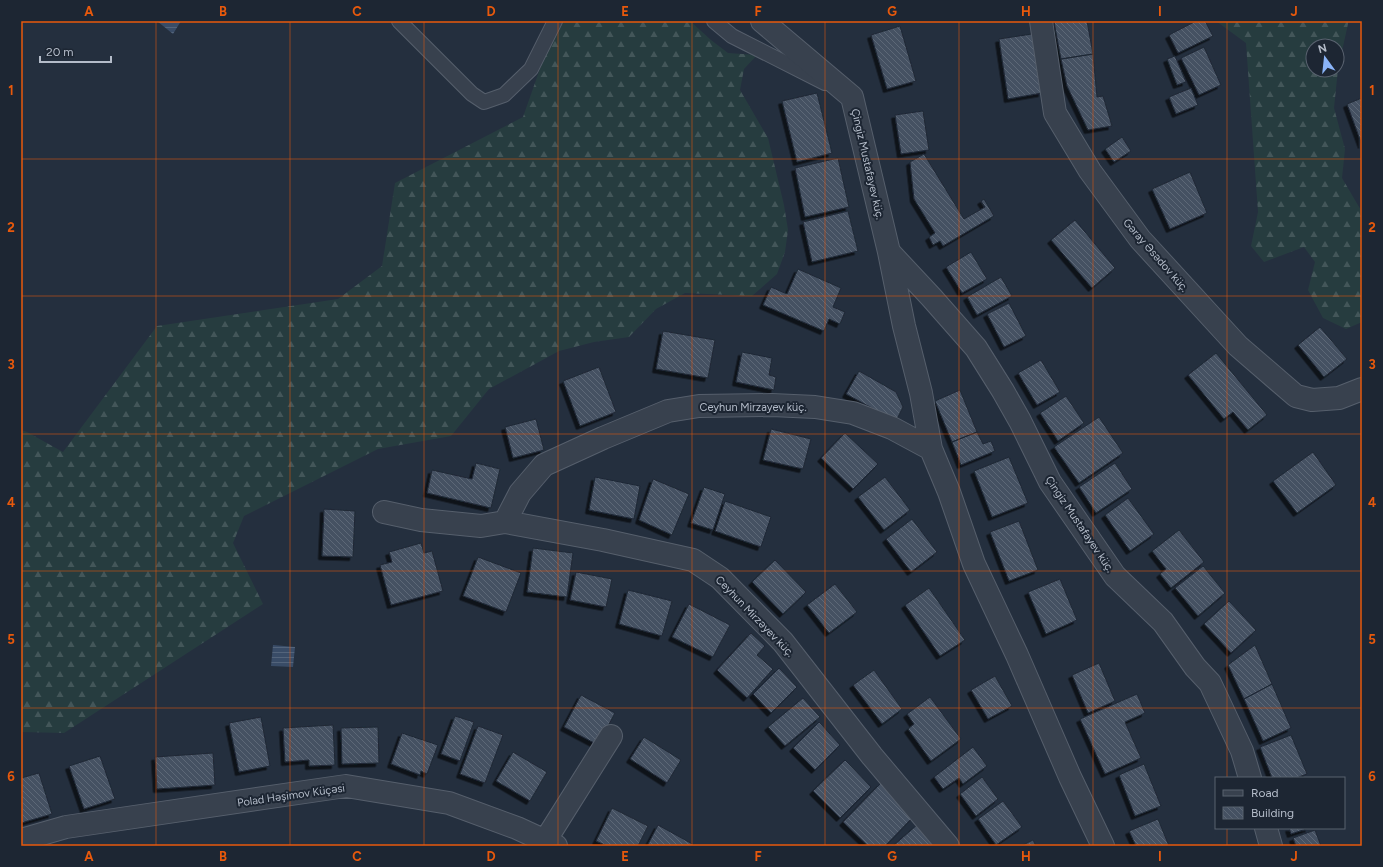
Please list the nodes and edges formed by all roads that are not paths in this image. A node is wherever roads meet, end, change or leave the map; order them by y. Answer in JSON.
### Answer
{"nodes":[{"id":1,"x":399,"y":21,"type":"edge"},
{"id":2,"x":555,"y":21,"type":"edge"},
{"id":3,"x":714,"y":21,"type":"edge"},
{"id":4,"x":762,"y":21,"type":"edge"},
{"id":5,"x":1041,"y":21,"type":"edge"},
{"id":6,"x":852,"y":97,"type":"junction"},
{"id":7,"x":889,"y":252,"type":"junction"},
{"id":8,"x":1362,"y":388,"type":"edge"},
{"id":9,"x":931,"y":448,"type":"junction"},
{"id":10,"x":384,"y":512,"type":"dead end"},
{"id":11,"x":505,"y":522,"type":"junction"},
{"id":12,"x":611,"y":736,"type":"dead end"},
{"id":13,"x":1250,"y":777,"type":"edge"},
{"id":14,"x":1266,"y":829,"type":"edge"},
{"id":15,"x":21,"y":840,"type":"edge"},
{"id":16,"x":550,"y":843,"type":"edge"},
{"id":17,"x":948,"y":846,"type":"edge"},
{"id":18,"x":1102,"y":846,"type":"edge"},
{"id":19,"x":1271,"y":846,"type":"edge"}],
"edges":[{"from":1,"to":2,"type":"lane"},
{"from":3,"to":6,"type":"lane"},
{"from":4,"to":6,"type":"street","name":"Çingiz Mustafayev küç."},
{"from":5,"to":8,"type":"street","name":"Gəray Əsədov küç."},
{"from":6,"to":7,"type":"street","name":"Çingiz Mustafayev küç."},
{"from":7,"to":9,"type":"street","name":"Çingiz Mustafayev küç."},
{"from":7,"to":13,"type":"street","name":"Çingiz Mustafayev küç."},
{"from":9,"to":11,"type":"street","name":"Ceyhun Mirzayev küç."},
{"from":9,"to":18,"type":"street","name":"Çingiz Mustafayev küç."},
{"from":10,"to":11,"type":"street","name":"Ceyhun Mirzəyev küç."},
{"from":11,"to":17,"type":"street","name":"Ceyhun Mirzəyev küç."},
{"from":12,"to":16,"type":"street"},
{"from":14,"to":19,"type":"street"},
{"from":15,"to":16,"type":"street","name":"Polad Həşimov Küçəsi"}]}
